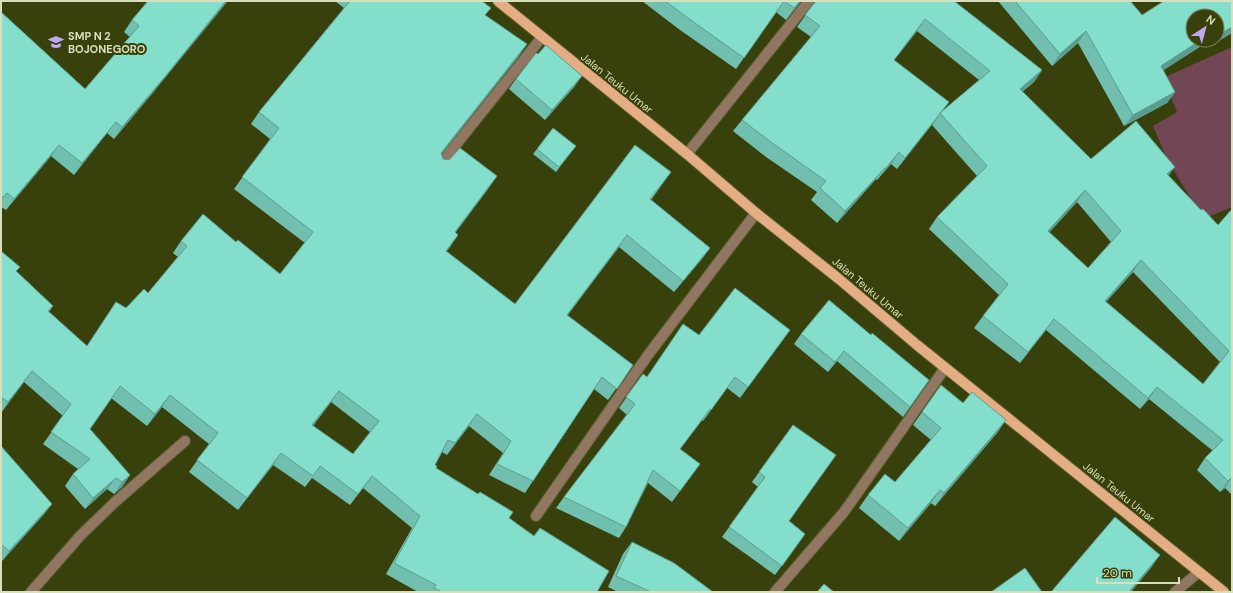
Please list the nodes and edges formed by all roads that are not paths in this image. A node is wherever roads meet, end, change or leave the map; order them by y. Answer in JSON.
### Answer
{"nodes":[{"id":1,"x":498,"y":1,"type":"edge"},
{"id":2,"x":809,"y":1,"type":"edge"},
{"id":3,"x":542,"y":37,"type":"junction"},
{"id":4,"x":687,"y":154,"type":"junction"},
{"id":5,"x":439,"y":166,"type":"edge"},
{"id":6,"x":756,"y":213,"type":"junction"},
{"id":7,"x":945,"y":368,"type":"junction"},
{"id":8,"x":185,"y":441,"type":"dead end"},
{"id":9,"x":536,"y":516,"type":"dead end"},
{"id":10,"x":1199,"y":572,"type":"junction"},
{"id":11,"x":31,"y":592,"type":"edge"},
{"id":12,"x":775,"y":592,"type":"edge"},
{"id":13,"x":1175,"y":592,"type":"edge"},
{"id":14,"x":1224,"y":592,"type":"edge"}],
"edges":[{"from":1,"to":3,"type":"main road","name":"Jalan Teuku Umar"},
{"from":2,"to":4,"type":"street"},
{"from":3,"to":4,"type":"main road","name":"Jalan Teuku Umar"},
{"from":3,"to":5,"type":"street"},
{"from":4,"to":6,"type":"main road","name":"Jalan Teuku Umar"},
{"from":6,"to":7,"type":"main road","name":"Jalan Teuku Umar"},
{"from":6,"to":9,"type":"street"},
{"from":7,"to":10,"type":"main road","name":"Jalan Teuku Umar"},
{"from":7,"to":12,"type":"street"},
{"from":8,"to":11,"type":"street"},
{"from":10,"to":13,"type":"street"},
{"from":10,"to":14,"type":"main road","name":"Jalan Teuku Umar"}]}
